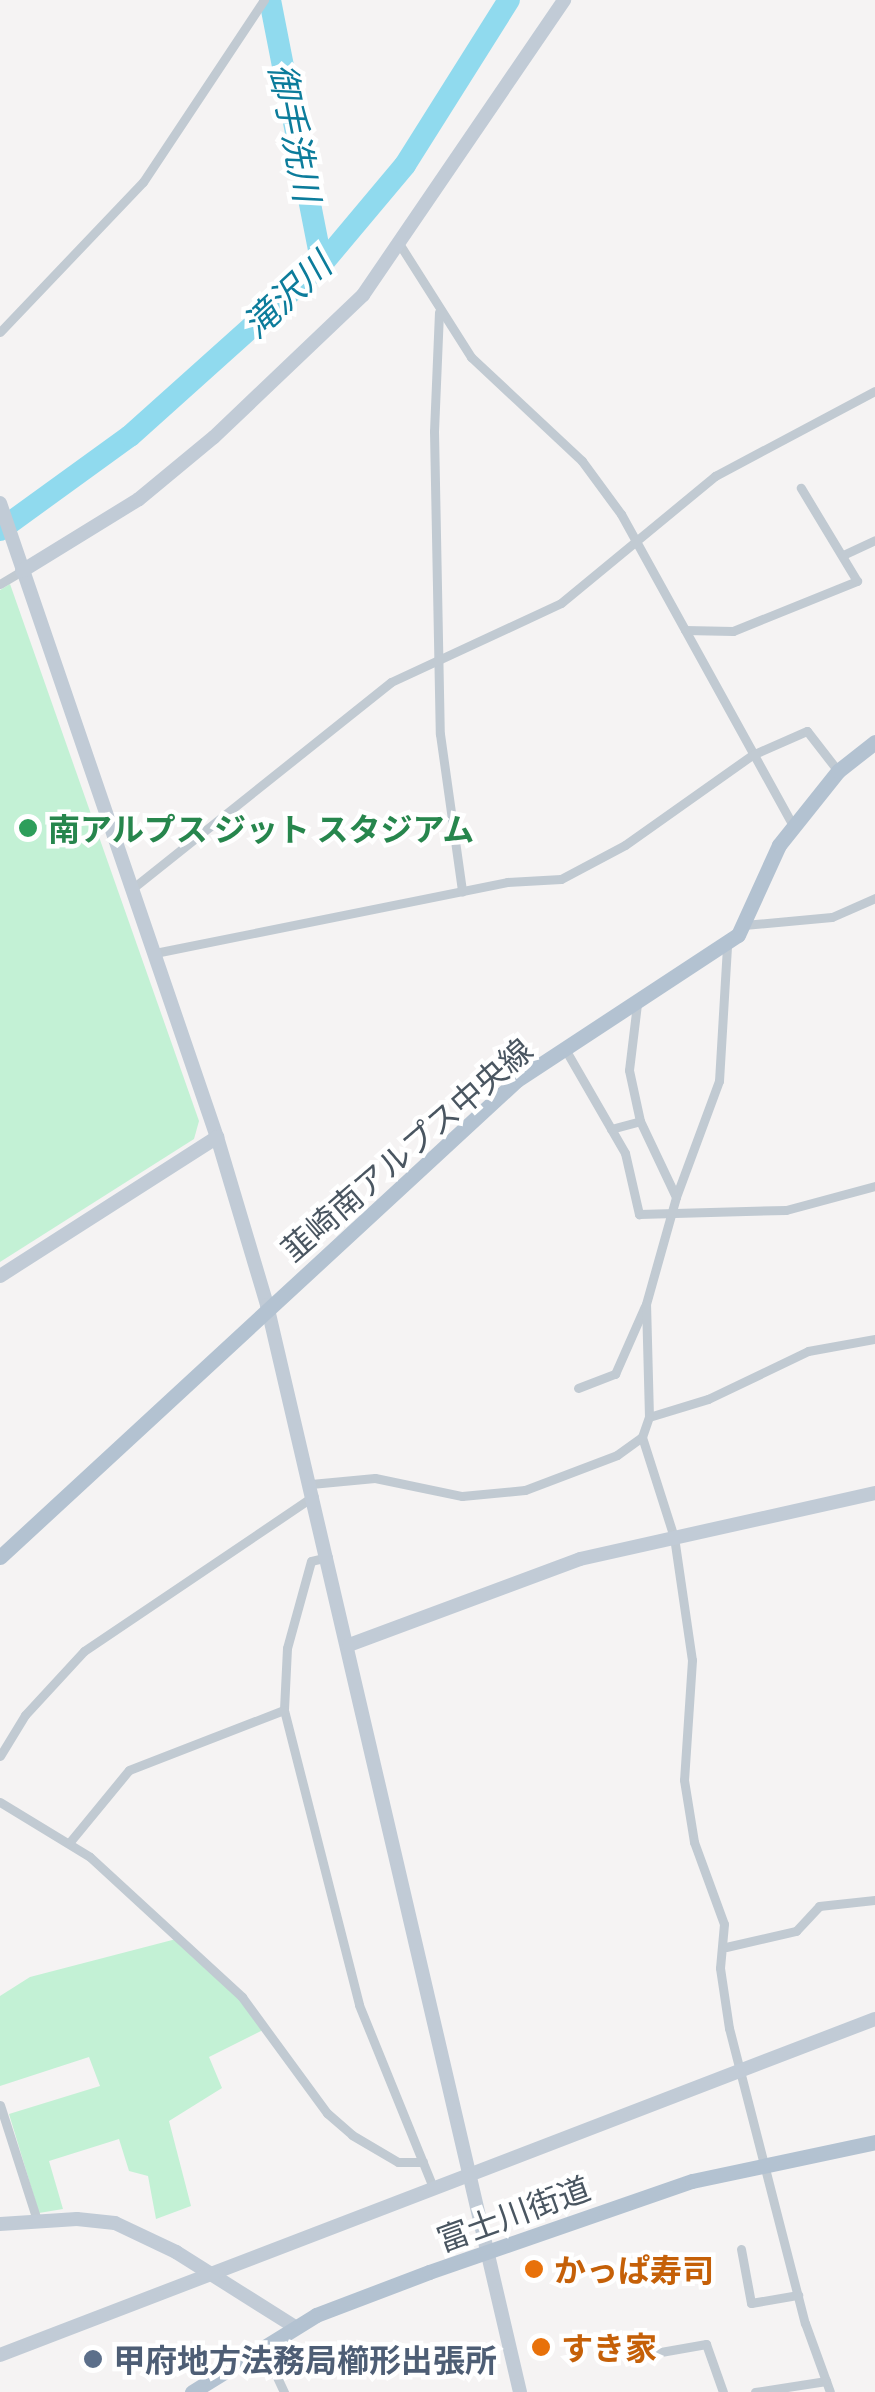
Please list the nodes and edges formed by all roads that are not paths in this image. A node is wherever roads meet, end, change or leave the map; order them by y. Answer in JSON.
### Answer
{"nodes":[{"id":1,"x":564,"y":0,"type":"edge"},
{"id":2,"x":260,"y":4,"type":"edge"},
{"id":3,"x":400,"y":245,"type":"junction"},
{"id":4,"x":439,"y":312,"type":"junction"},
{"id":5,"x":0,"y":332,"type":"edge"},
{"id":6,"x":875,"y":391,"type":"edge"},
{"id":7,"x":801,"y":488,"type":"dead end"},
{"id":8,"x":0,"y":503,"type":"edge"},
{"id":9,"x":875,"y":540,"type":"edge"},
{"id":10,"x":638,"y":541,"type":"junction"},
{"id":11,"x":842,"y":555,"type":"junction"},
{"id":12,"x":21,"y":567,"type":"junction"},
{"id":13,"x":0,"y":584,"type":"edge"},
{"id":14,"x":685,"y":630,"type":"junction"},
{"id":15,"x":440,"y":658,"type":"junction"},
{"id":16,"x":875,"y":742,"type":"edge"},
{"id":17,"x":752,"y":756,"type":"junction"},
{"id":18,"x":838,"y":770,"type":"junction"},
{"id":19,"x":793,"y":826,"type":"junction"},
{"id":20,"x":133,"y":888,"type":"junction"},
{"id":21,"x":462,"y":890,"type":"junction"},
{"id":22,"x":875,"y":898,"type":"edge"},
{"id":23,"x":744,"y":924,"type":"junction"},
{"id":24,"x":727,"y":944,"type":"junction"},
{"id":25,"x":155,"y":953,"type":"junction"},
{"id":26,"x":637,"y":1004,"type":"junction"},
{"id":27,"x":565,"y":1050,"type":"junction"},
{"id":28,"x":640,"y":1121,"type":"junction"},
{"id":29,"x":611,"y":1129,"type":"junction"},
{"id":30,"x":217,"y":1137,"type":"junction"},
{"id":31,"x":875,"y":1186,"type":"edge"},
{"id":32,"x":676,"y":1197,"type":"junction"},
{"id":33,"x":671,"y":1213,"type":"junction"},
{"id":34,"x":0,"y":1276,"type":"edge"},
{"id":35,"x":646,"y":1304,"type":"junction"},
{"id":36,"x":268,"y":1305,"type":"junction"},
{"id":37,"x":875,"y":1338,"type":"edge"},
{"id":38,"x":578,"y":1388,"type":"dead end"},
{"id":39,"x":649,"y":1418,"type":"junction"},
{"id":40,"x":642,"y":1437,"type":"junction"},
{"id":41,"x":312,"y":1490,"type":"junction"},
{"id":42,"x":875,"y":1493,"type":"edge"},
{"id":43,"x":674,"y":1537,"type":"junction"},
{"id":44,"x":0,"y":1557,"type":"edge"},
{"id":45,"x":328,"y":1557,"type":"junction"},
{"id":46,"x":349,"y":1645,"type":"junction"},
{"id":47,"x":284,"y":1710,"type":"junction"},
{"id":48,"x":0,"y":1756,"type":"edge"},
{"id":49,"x":0,"y":1802,"type":"edge"},
{"id":50,"x":68,"y":1842,"type":"junction"},
{"id":51,"x":875,"y":1900,"type":"edge"},
{"id":52,"x":726,"y":1946,"type":"junction"},
{"id":53,"x":875,"y":2019,"type":"edge"},
{"id":54,"x":738,"y":2070,"type":"junction"},
{"id":55,"x":0,"y":2105,"type":"edge"},
{"id":56,"x":875,"y":2142,"type":"edge"},
{"id":57,"x":424,"y":2162,"type":"junction"},
{"id":58,"x":764,"y":2162,"type":"junction"},
{"id":59,"x":468,"y":2176,"type":"junction"},
{"id":60,"x":434,"y":2187,"type":"junction"},
{"id":61,"x":36,"y":2220,"type":"junction"},
{"id":62,"x":0,"y":2224,"type":"edge"},
{"id":63,"x":741,"y":2249,"type":"dead end"},
{"id":64,"x":486,"y":2254,"type":"junction"},
{"id":65,"x":208,"y":2274,"type":"junction"},
{"id":66,"x":798,"y":2296,"type":"junction"},
{"id":67,"x":295,"y":2328,"type":"junction"},
{"id":68,"x":263,"y":2347,"type":"junction"},
{"id":69,"x":656,"y":2353,"type":"dead end"},
{"id":70,"x":0,"y":2355,"type":"edge"},
{"id":71,"x":826,"y":2381,"type":"junction"},
{"id":72,"x":192,"y":2392,"type":"edge"},
{"id":73,"x":284,"y":2392,"type":"edge"},
{"id":74,"x":520,"y":2392,"type":"edge"},
{"id":75,"x":723,"y":2392,"type":"edge"},
{"id":76,"x":754,"y":2392,"type":"edge"},
{"id":77,"x":830,"y":2392,"type":"edge"}],
"edges":[{"from":1,"to":3,"type":"street"},
{"from":2,"to":5,"type":"street"},
{"from":3,"to":4,"type":"street"},
{"from":3,"to":12,"type":"street"},
{"from":4,"to":10,"type":"street"},
{"from":4,"to":15,"type":"street"},
{"from":6,"to":10,"type":"street"},
{"from":7,"to":11,"type":"street"},
{"from":8,"to":12,"type":"street"},
{"from":9,"to":11,"type":"street"},
{"from":10,"to":14,"type":"street"},
{"from":10,"to":15,"type":"street"},
{"from":11,"to":14,"type":"street"},
{"from":12,"to":13,"type":"street"},
{"from":12,"to":20,"type":"street"},
{"from":14,"to":17,"type":"street"},
{"from":15,"to":20,"type":"street"},
{"from":15,"to":21,"type":"street"},
{"from":16,"to":18,"type":"main road","name":"韮崎南アルプス中央線"},
{"from":17,"to":18,"type":"street"},
{"from":17,"to":19,"type":"street"},
{"from":17,"to":21,"type":"street"},
{"from":18,"to":19,"type":"main road","name":"韮崎南アルプス中央線"},
{"from":19,"to":23,"type":"main road","name":"韮崎南アルプス中央線"},
{"from":20,"to":25,"type":"street"},
{"from":21,"to":25,"type":"street"},
{"from":22,"to":23,"type":"street"},
{"from":23,"to":24,"type":"main road","name":"韮崎南アルプス中央線"},
{"from":24,"to":26,"type":"main road","name":"韮崎南アルプス中央線"},
{"from":24,"to":32,"type":"street"},
{"from":25,"to":30,"type":"street"},
{"from":26,"to":27,"type":"main road","name":"韮崎南アルプス中央線"},
{"from":26,"to":28,"type":"street"},
{"from":27,"to":29,"type":"street"},
{"from":27,"to":36,"type":"main road","name":"韮崎南アルプス中央線"},
{"from":28,"to":29,"type":"street"},
{"from":28,"to":32,"type":"street"},
{"from":29,"to":33,"type":"street"},
{"from":30,"to":34,"type":"street"},
{"from":30,"to":36,"type":"street"},
{"from":31,"to":33,"type":"street"},
{"from":32,"to":33,"type":"street"},
{"from":33,"to":35,"type":"street"},
{"from":35,"to":38,"type":"street"},
{"from":35,"to":39,"type":"street"},
{"from":36,"to":41,"type":"street"},
{"from":36,"to":44,"type":"main road","name":"韮崎南アルプス中央線"},
{"from":37,"to":39,"type":"street"},
{"from":39,"to":40,"type":"street"},
{"from":40,"to":41,"type":"street"},
{"from":40,"to":43,"type":"street"},
{"from":41,"to":45,"type":"street"},
{"from":41,"to":48,"type":"street"},
{"from":42,"to":43,"type":"street"},
{"from":43,"to":46,"type":"street"},
{"from":43,"to":52,"type":"street"},
{"from":45,"to":46,"type":"street"},
{"from":45,"to":47,"type":"street"},
{"from":46,"to":59,"type":"street"},
{"from":47,"to":50,"type":"street"},
{"from":47,"to":57,"type":"street"},
{"from":49,"to":50,"type":"street"},
{"from":50,"to":57,"type":"street"},
{"from":51,"to":52,"type":"street"},
{"from":52,"to":54,"type":"street"},
{"from":53,"to":54,"type":"street"},
{"from":54,"to":58,"type":"street"},
{"from":54,"to":59,"type":"street"},
{"from":55,"to":61,"type":"street"},
{"from":56,"to":58,"type":"main road","name":"富士川街道"},
{"from":57,"to":60,"type":"street"},
{"from":58,"to":64,"type":"main road","name":"富士川街道"},
{"from":58,"to":66,"type":"street"},
{"from":59,"to":60,"type":"street"},
{"from":59,"to":64,"type":"street"},
{"from":60,"to":65,"type":"street"},
{"from":61,"to":62,"type":"street"},
{"from":61,"to":65,"type":"street"},
{"from":63,"to":66,"type":"street"},
{"from":64,"to":67,"type":"main road","name":"富士川街道"},
{"from":64,"to":74,"type":"street"},
{"from":65,"to":67,"type":"street"},
{"from":65,"to":70,"type":"street"},
{"from":66,"to":71,"type":"street"},
{"from":67,"to":68,"type":"main road","name":"富士川街道"},
{"from":68,"to":72,"type":"main road","name":"富士川街道"},
{"from":68,"to":73,"type":"street"},
{"from":69,"to":75,"type":"street"},
{"from":71,"to":76,"type":"street"},
{"from":71,"to":77,"type":"street"}]}
